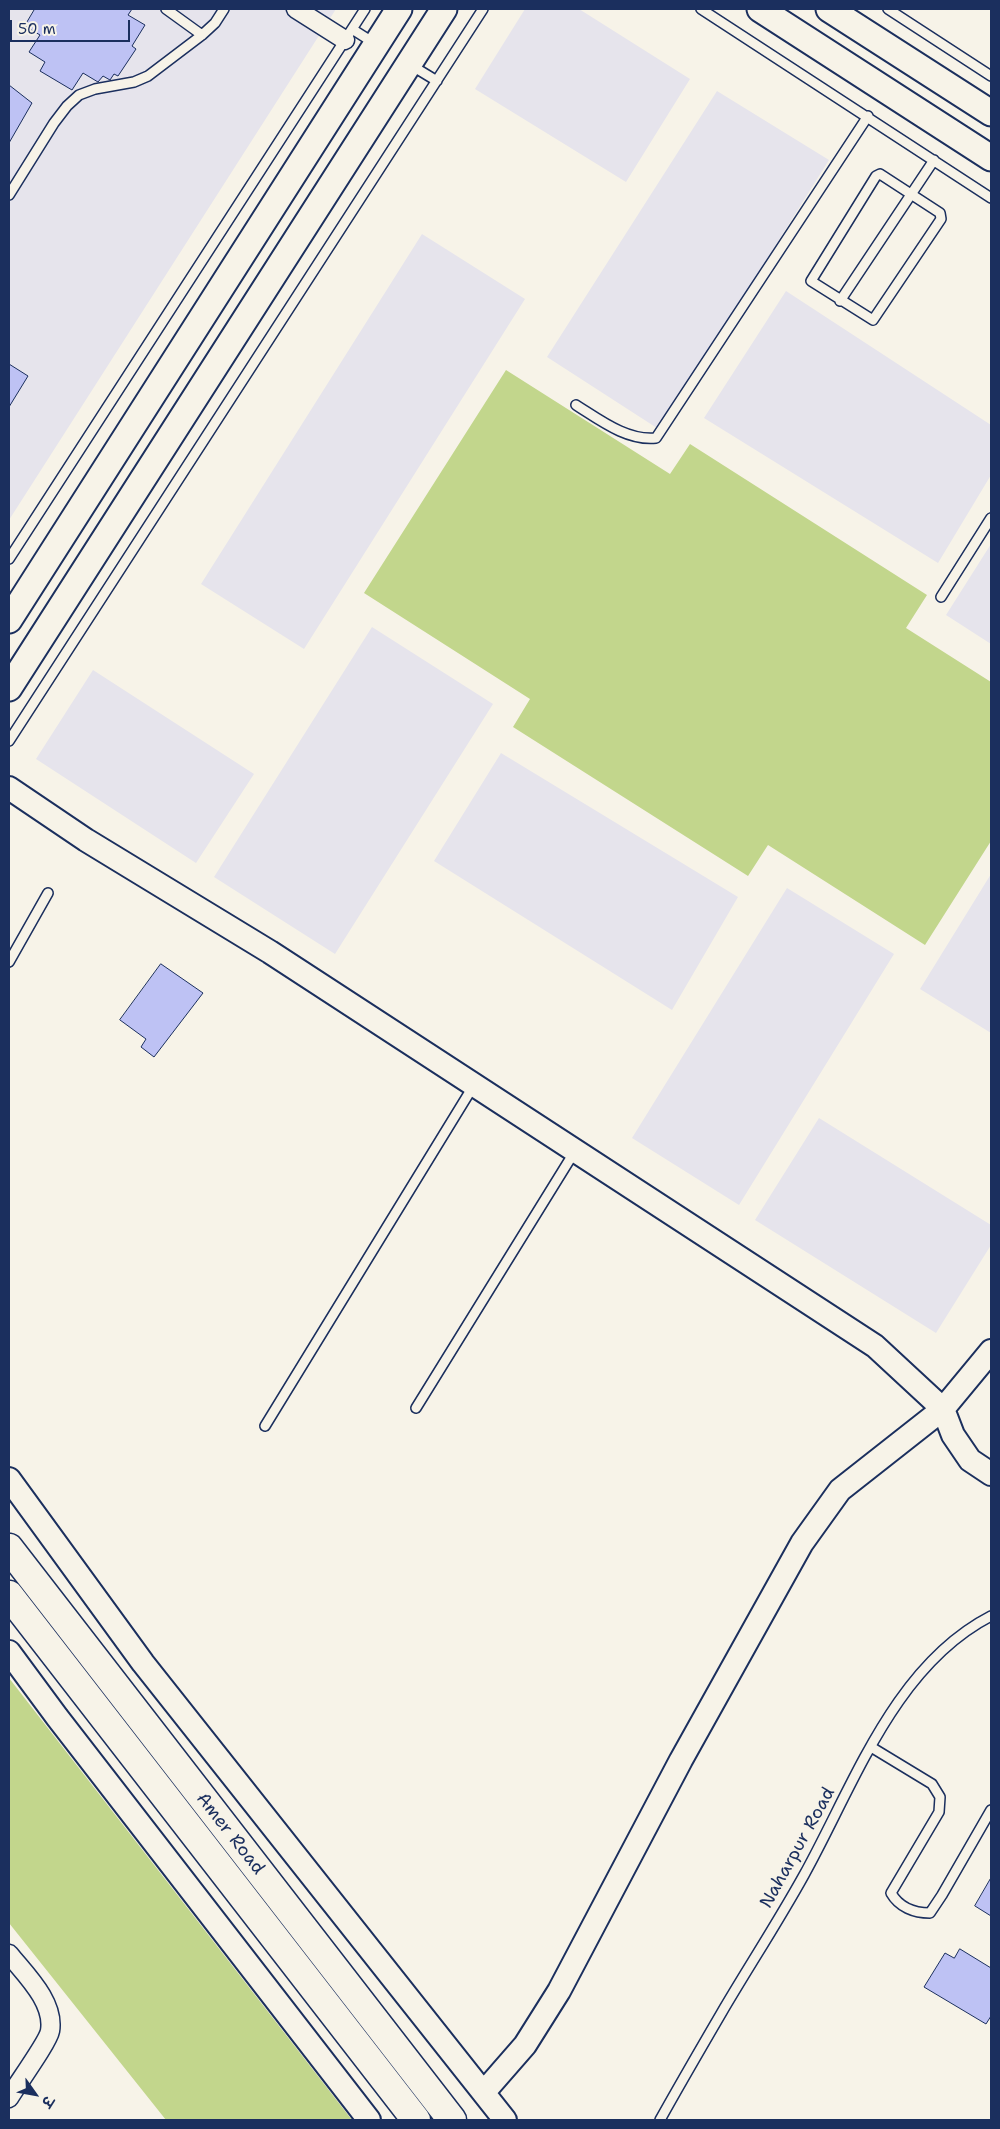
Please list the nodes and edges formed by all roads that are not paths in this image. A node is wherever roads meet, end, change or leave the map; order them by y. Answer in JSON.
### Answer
{"nodes":[{"id":1,"x":166,"y":9,"type":"edge"},
{"id":2,"x":224,"y":9,"type":"edge"},
{"id":3,"x":296,"y":9,"type":"edge"},
{"id":4,"x":365,"y":9,"type":"edge"},
{"id":5,"x":399,"y":9,"type":"edge"},
{"id":6,"x":444,"y":9,"type":"edge"},
{"id":7,"x":483,"y":9,"type":"edge"},
{"id":8,"x":701,"y":9,"type":"edge"},
{"id":9,"x":760,"y":9,"type":"edge"},
{"id":10,"x":829,"y":9,"type":"edge"},
{"id":11,"x":888,"y":9,"type":"edge"},
{"id":12,"x":348,"y":34,"type":"junction"},
{"id":13,"x":202,"y":35,"type":"junction"},
{"id":14,"x":376,"y":45,"type":"junction"},
{"id":15,"x":409,"y":64,"type":"junction"},
{"id":16,"x":991,"y":76,"type":"edge"},
{"id":17,"x":436,"y":81,"type":"junction"},
{"id":18,"x":991,"y":113,"type":"edge"},
{"id":19,"x":868,"y":116,"type":"junction"},
{"id":20,"x":991,"y":158,"type":"edge"},
{"id":21,"x":934,"y":160,"type":"junction"},
{"id":22,"x":912,"y":193,"type":"junction"},
{"id":23,"x":9,"y":194,"type":"edge"},
{"id":24,"x":991,"y":198,"type":"edge"},
{"id":25,"x":840,"y":301,"type":"junction"},
{"id":26,"x":576,"y":405,"type":"dead end"},
{"id":27,"x":991,"y":518,"type":"edge"},
{"id":28,"x":9,"y":559,"type":"edge"},
{"id":29,"x":940,"y":597,"type":"dead end"},
{"id":30,"x":9,"y":620,"type":"edge"},
{"id":31,"x":9,"y":688,"type":"edge"},
{"id":32,"x":9,"y":741,"type":"edge"},
{"id":33,"x":9,"y":788,"type":"edge"},
{"id":34,"x":48,"y":893,"type":"dead end"},
{"id":35,"x":9,"y":962,"type":"edge"},
{"id":36,"x":474,"y":1085,"type":"junction"},
{"id":37,"x":575,"y":1151,"type":"junction"},
{"id":38,"x":991,"y":1351,"type":"edge"},
{"id":39,"x":416,"y":1408,"type":"dead end"},
{"id":40,"x":942,"y":1409,"type":"junction"},
{"id":41,"x":265,"y":1426,"type":"dead end"},
{"id":42,"x":991,"y":1474,"type":"edge"},
{"id":43,"x":9,"y":1479,"type":"edge"},
{"id":44,"x":9,"y":1548,"type":"edge"},
{"id":45,"x":9,"y":1595,"type":"edge"},
{"id":46,"x":991,"y":1616,"type":"edge"},
{"id":47,"x":9,"y":1652,"type":"edge"},
{"id":48,"x":871,"y":1747,"type":"junction"},
{"id":49,"x":991,"y":1810,"type":"edge"},
{"id":50,"x":9,"y":1954,"type":"edge"},
{"id":51,"x":484,"y":2092,"type":"junction"},
{"id":52,"x":9,"y":2098,"type":"edge"},
{"id":53,"x":369,"y":2120,"type":"edge"},
{"id":54,"x":416,"y":2120,"type":"edge"},
{"id":55,"x":452,"y":2120,"type":"edge"},
{"id":56,"x":505,"y":2120,"type":"edge"},
{"id":57,"x":660,"y":2120,"type":"edge"}],
"edges":[{"from":1,"to":13,"type":"lane"},
{"from":2,"to":13,"type":"lane"},
{"from":3,"to":12,"type":"street"},
{"from":4,"to":12,"type":"lane"},
{"from":5,"to":14,"type":"main road"},
{"from":6,"to":15,"type":"main road"},
{"from":7,"to":17,"type":"lane"},
{"from":8,"to":19,"type":"lane"},
{"from":9,"to":20,"type":"main road"},
{"from":10,"to":18,"type":"main road"},
{"from":11,"to":16,"type":"lane"},
{"from":12,"to":14,"type":"lane"},
{"from":12,"to":28,"type":"lane"},
{"from":13,"to":23,"type":"lane"},
{"from":14,"to":15,"type":"main road"},
{"from":14,"to":30,"type":"main road"},
{"from":15,"to":17,"type":"lane"},
{"from":15,"to":31,"type":"main road"},
{"from":17,"to":32,"type":"lane"},
{"from":19,"to":21,"type":"lane"},
{"from":19,"to":26,"type":"lane"},
{"from":21,"to":22,"type":"lane"},
{"from":21,"to":24,"type":"lane"},
{"from":22,"to":25,"type":"lane"},
{"from":22,"to":25,"type":"lane"},
{"from":22,"to":25,"type":"lane"},
{"from":27,"to":29,"type":"lane"},
{"from":33,"to":36,"type":"street"},
{"from":34,"to":35,"type":"lane"},
{"from":36,"to":37,"type":"street"},
{"from":36,"to":41,"type":"lane"},
{"from":37,"to":39,"type":"lane"},
{"from":37,"to":40,"type":"street"},
{"from":38,"to":40,"type":"street"},
{"from":40,"to":42,"type":"street"},
{"from":40,"to":51,"type":"street"},
{"from":43,"to":51,"type":"street"},
{"from":44,"to":55,"type":"highway","name":"Amer Road"},
{"from":45,"to":54,"type":"highway","name":"Amer Road"},
{"from":46,"to":48,"type":"lane","name":"Naharpur Road"},
{"from":47,"to":53,"type":"street"},
{"from":48,"to":49,"type":"lane"},
{"from":48,"to":57,"type":"lane","name":"Naharpur Road"},
{"from":50,"to":52,"type":"street"},
{"from":51,"to":56,"type":"street"}]}
